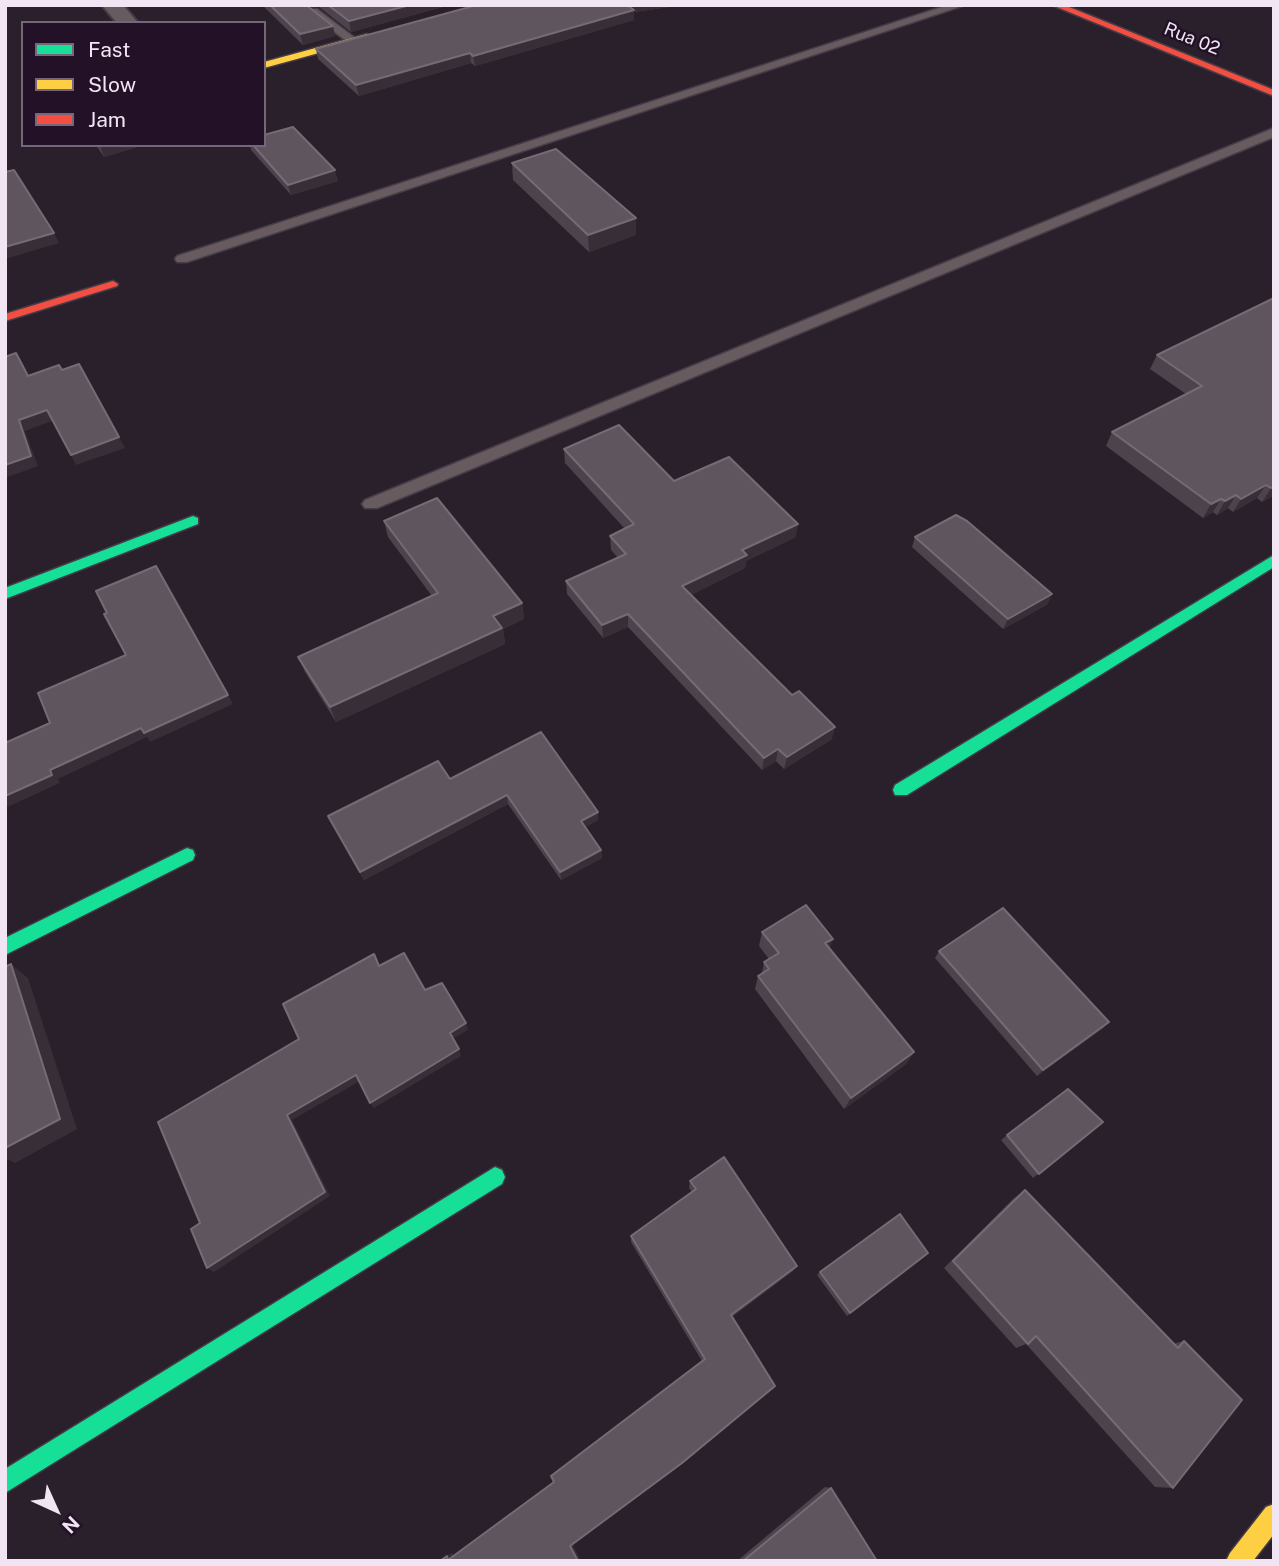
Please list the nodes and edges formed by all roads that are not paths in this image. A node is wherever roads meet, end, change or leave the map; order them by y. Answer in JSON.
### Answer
{"nodes":[{"id":1,"x":112,"y":5,"type":"edge"},
{"id":2,"x":960,"y":5,"type":"edge"},
{"id":3,"x":1056,"y":5,"type":"edge"},
{"id":4,"x":313,"y":11,"type":"edge"},
{"id":5,"x":126,"y":21,"type":"edge"},
{"id":6,"x":378,"y":34,"type":"edge"},
{"id":7,"x":353,"y":41,"type":"junction"},
{"id":8,"x":266,"y":64,"type":"edge"},
{"id":9,"x":1274,"y":93,"type":"edge"},
{"id":10,"x":1274,"y":132,"type":"edge"},
{"id":11,"x":182,"y":259,"type":"dead end"},
{"id":12,"x":113,"y":284,"type":"dead end"},
{"id":13,"x":5,"y":318,"type":"edge"},
{"id":14,"x":371,"y":503,"type":"dead end"},
{"id":15,"x":193,"y":521,"type":"dead end"},
{"id":16,"x":1274,"y":560,"type":"edge"},
{"id":17,"x":5,"y":594,"type":"edge"},
{"id":18,"x":901,"y":790,"type":"dead end"},
{"id":19,"x":187,"y":855,"type":"dead end"},
{"id":20,"x":5,"y":947,"type":"edge"},
{"id":21,"x":495,"y":1177,"type":"dead end"},
{"id":22,"x":5,"y":1482,"type":"edge"},
{"id":23,"x":1274,"y":1515,"type":"edge"},
{"id":24,"x":1238,"y":1561,"type":"edge"}],
"edges":[{"from":1,"to":5,"type":"street"},
{"from":2,"to":11,"type":"lane"},
{"from":3,"to":9,"type":"street","name":"Rua 02"},
{"from":4,"to":7,"type":"lane"},
{"from":6,"to":7,"type":"street"},
{"from":7,"to":8,"type":"street"},
{"from":10,"to":14,"type":"lane"},
{"from":12,"to":13,"type":"street"},
{"from":15,"to":17,"type":"street"},
{"from":16,"to":18,"type":"street"},
{"from":19,"to":20,"type":"street"},
{"from":21,"to":22,"type":"street"},
{"from":23,"to":24,"type":"street"}]}
